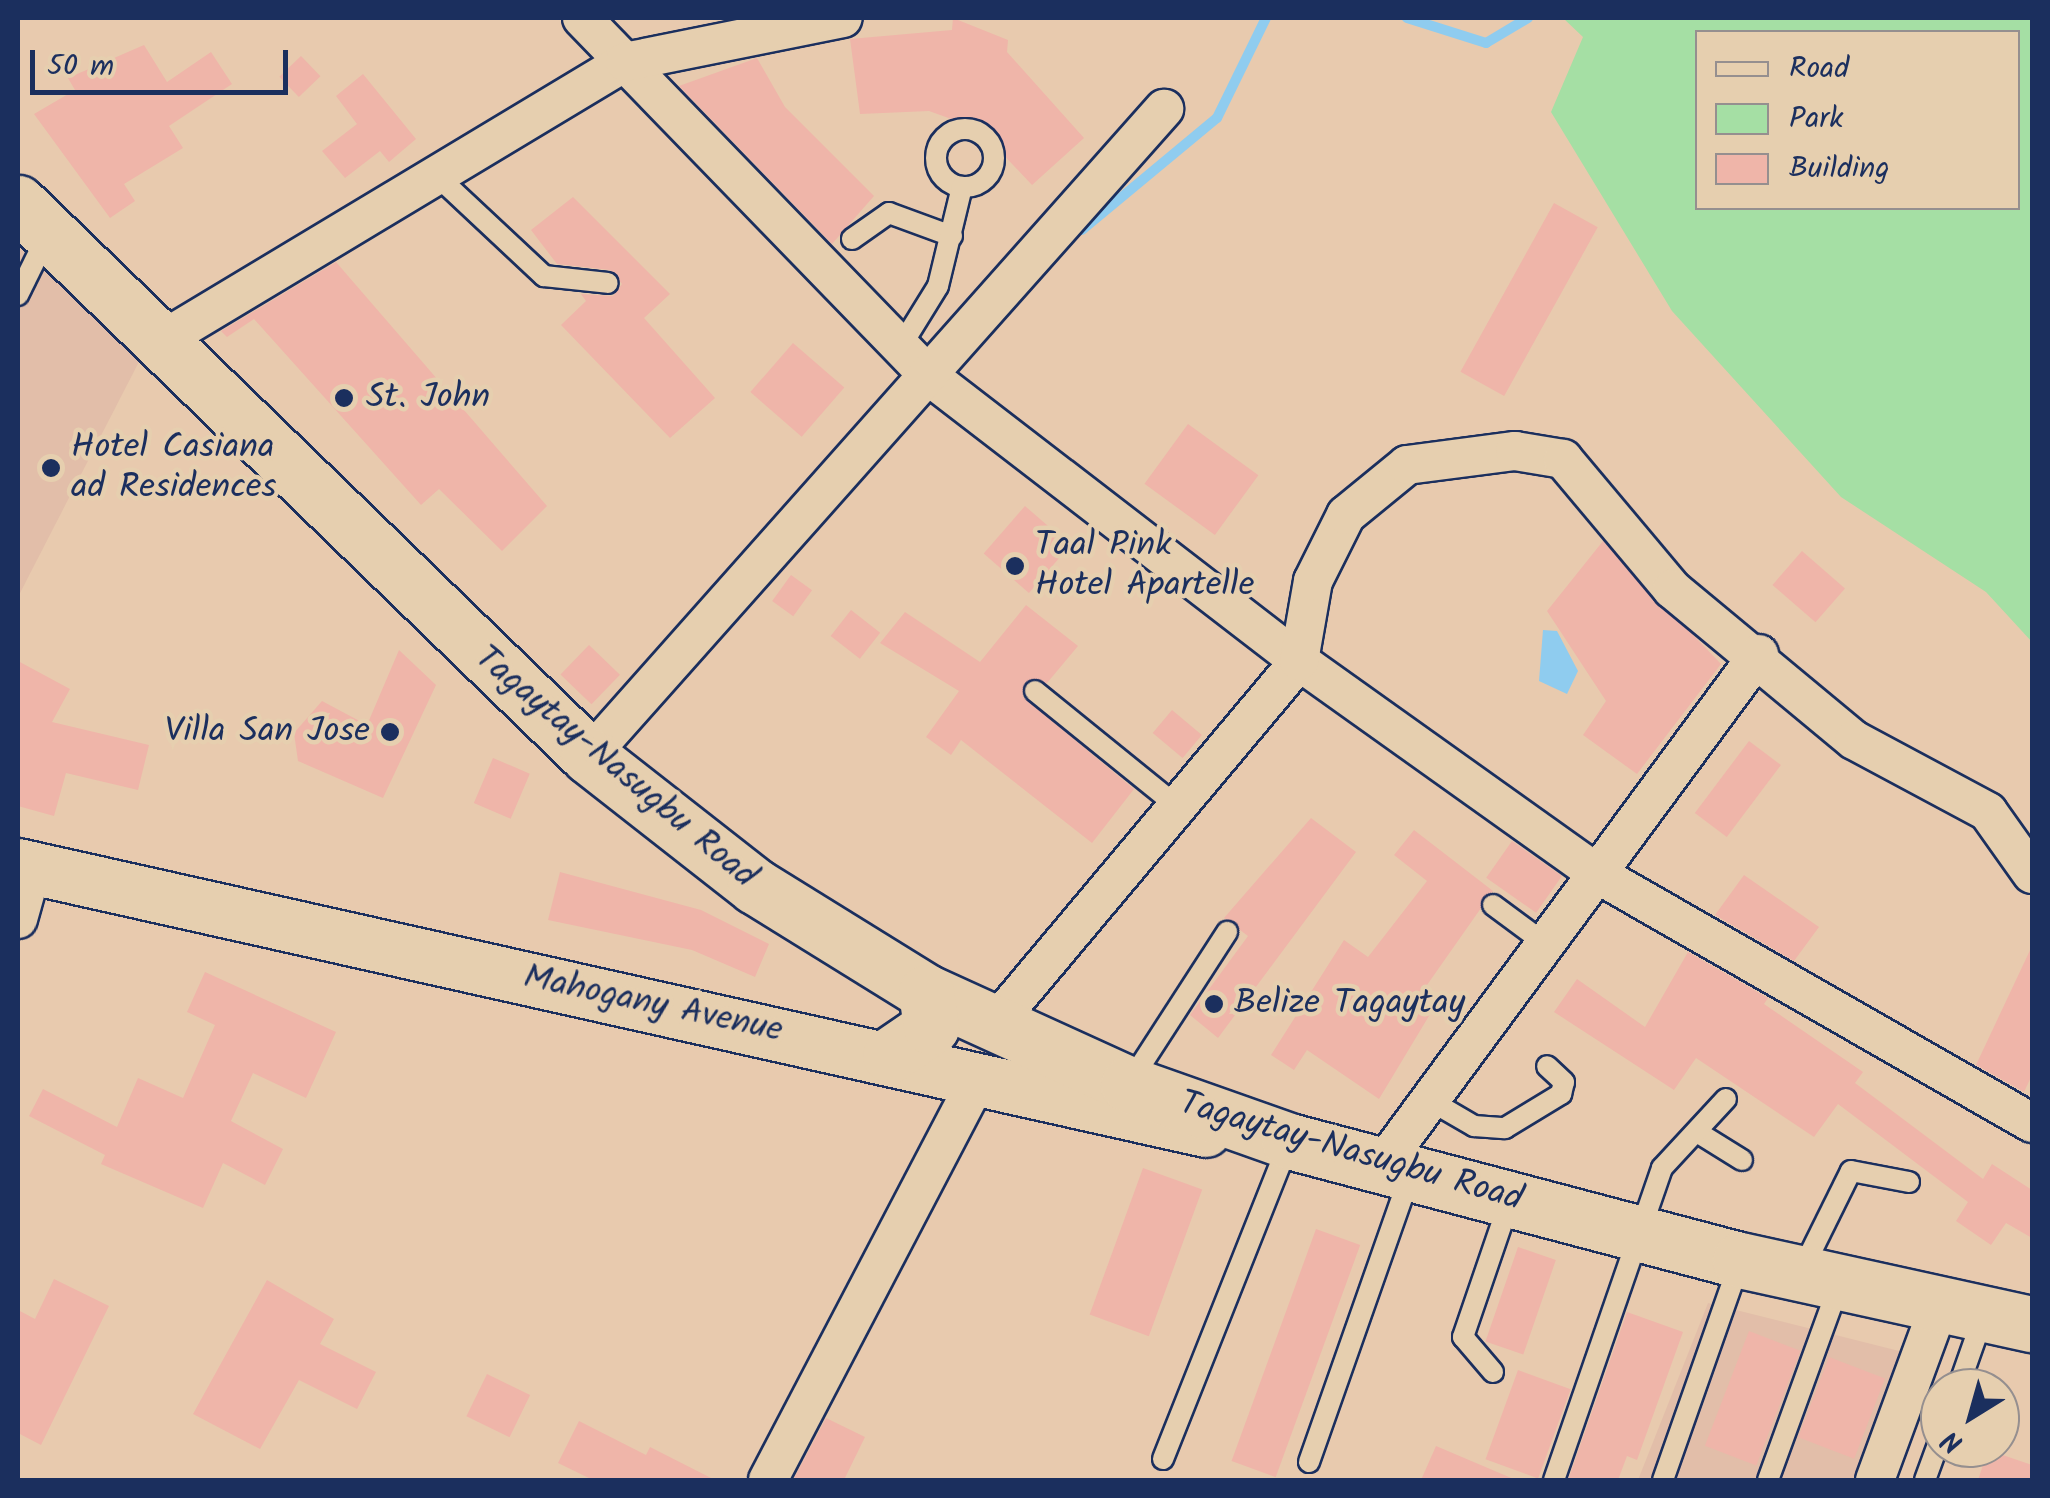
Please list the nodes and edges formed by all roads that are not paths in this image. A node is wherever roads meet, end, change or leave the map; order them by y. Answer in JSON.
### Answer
{"nodes":[{"id":1,"x":582,"y":18,"type":"edge"},
{"id":2,"x":844,"y":18,"type":"edge"},
{"id":3,"x":624,"y":62,"type":"junction"},
{"id":4,"x":1164,"y":109,"type":"dead end"},
{"id":5,"x":436,"y":175,"type":"junction"},
{"id":6,"x":962,"y":188,"type":"dead end"},
{"id":7,"x":33,"y":218,"type":"edge"},
{"id":8,"x":952,"y":236,"type":"junction"},
{"id":9,"x":852,"y":238,"type":"dead end"},
{"id":10,"x":608,"y":283,"type":"dead end"},
{"id":11,"x":18,"y":295,"type":"edge"},
{"id":12,"x":159,"y":342,"type":"junction"},
{"id":13,"x":901,"y":346,"type":"junction"},
{"id":14,"x":929,"y":376,"type":"junction"},
{"id":15,"x":1759,"y":654,"type":"junction"},
{"id":16,"x":1299,"y":661,"type":"junction"},
{"id":17,"x":1035,"y":691,"type":"dead end"},
{"id":18,"x":589,"y":756,"type":"junction"},
{"id":19,"x":1176,"y":805,"type":"junction"},
{"id":20,"x":2028,"y":848,"type":"edge"},
{"id":21,"x":25,"y":867,"type":"edge"},
{"id":22,"x":1598,"y":876,"type":"junction"},
{"id":23,"x":1493,"y":905,"type":"dead end"},
{"id":24,"x":18,"y":919,"type":"edge"},
{"id":25,"x":1227,"y":932,"type":"dead end"},
{"id":26,"x":1547,"y":944,"type":"junction"},
{"id":27,"x":926,"y":992,"type":"junction"},
{"id":28,"x":993,"y":1026,"type":"junction"},
{"id":29,"x":890,"y":1055,"type":"junction"},
{"id":30,"x":1547,"y":1066,"type":"dead end"},
{"id":31,"x":979,"y":1077,"type":"junction"},
{"id":32,"x":1128,"y":1084,"type":"junction"},
{"id":33,"x":1726,"y":1099,"type":"dead end"},
{"id":34,"x":1431,"y":1101,"type":"junction"},
{"id":35,"x":2032,"y":1123,"type":"edge"},
{"id":36,"x":1697,"y":1132,"type":"junction"},
{"id":37,"x":1289,"y":1141,"type":"junction"},
{"id":38,"x":1742,"y":1160,"type":"dead end"},
{"id":39,"x":1396,"y":1169,"type":"junction"},
{"id":40,"x":1910,"y":1182,"type":"dead end"},
{"id":41,"x":1510,"y":1199,"type":"junction"},
{"id":42,"x":1640,"y":1234,"type":"junction"},
{"id":43,"x":1740,"y":1260,"type":"junction"},
{"id":44,"x":1819,"y":1278,"type":"junction"},
{"id":45,"x":1986,"y":1313,"type":"edge"},
{"id":46,"x":1965,"y":1368,"type":"edge"},
{"id":47,"x":1493,"y":1372,"type":"dead end"},
{"id":48,"x":1163,"y":1459,"type":"dead end"},
{"id":49,"x":1308,"y":1462,"type":"dead end"},
{"id":50,"x":768,"y":1480,"type":"edge"},
{"id":51,"x":1554,"y":1480,"type":"edge"},
{"id":52,"x":1663,"y":1480,"type":"edge"},
{"id":53,"x":1768,"y":1480,"type":"edge"},
{"id":54,"x":1876,"y":1480,"type":"edge"}],
"edges":[{"from":1,"to":3,"type":"street"},
{"from":2,"to":3,"type":"street"},
{"from":3,"to":5,"type":"street"},
{"from":3,"to":13,"type":"street"},
{"from":4,"to":14,"type":"street"},
{"from":5,"to":10,"type":"lane"},
{"from":5,"to":12,"type":"street"},
{"from":6,"to":8,"type":"lane"},
{"from":7,"to":11,"type":"lane"},
{"from":7,"to":12,"type":"main road","name":"Tagaytay-Nasugbu Road"},
{"from":8,"to":9,"type":"lane"},
{"from":8,"to":13,"type":"lane"},
{"from":12,"to":18,"type":"main road","name":"Tagaytay-Nasugbu Road"},
{"from":13,"to":14,"type":"street"},
{"from":14,"to":16,"type":"street"},
{"from":14,"to":18,"type":"street"},
{"from":15,"to":16,"type":"street"},
{"from":15,"to":20,"type":"street"},
{"from":15,"to":22,"type":"street"},
{"from":16,"to":19,"type":"street"},
{"from":16,"to":22,"type":"street"},
{"from":17,"to":19,"type":"lane"},
{"from":18,"to":27,"type":"main road","name":"Tagaytay-Nasugbu Road"},
{"from":19,"to":28,"type":"street"},
{"from":21,"to":24,"type":"street"},
{"from":21,"to":29,"type":"main road","name":"Mahogany Avenue"},
{"from":22,"to":26,"type":"street"},
{"from":22,"to":35,"type":"street"},
{"from":23,"to":26,"type":"lane"},
{"from":25,"to":32,"type":"lane"},
{"from":26,"to":34,"type":"street"},
{"from":27,"to":28,"type":"main road","name":"Tagaytay-Nasugbu Road"},
{"from":27,"to":29,"type":"main road"},
{"from":28,"to":32,"type":"main road","name":"Tagaytay-Nasugbu Road"},
{"from":29,"to":31,"type":"main road","name":"Mahogany Avenue"},
{"from":30,"to":34,"type":"lane"},
{"from":31,"to":37,"type":"main road","name":"Mahogany Avenue"},
{"from":31,"to":50,"type":"street"},
{"from":32,"to":37,"type":"main road","name":"Tagaytay-Nasugbu Road"},
{"from":33,"to":36,"type":"lane"},
{"from":34,"to":39,"type":"street"},
{"from":36,"to":38,"type":"lane"},
{"from":36,"to":42,"type":"lane"},
{"from":37,"to":39,"type":"main road","name":"Tagaytay-Nasugbu Road"},
{"from":37,"to":48,"type":"lane"},
{"from":39,"to":41,"type":"main road","name":"Tagaytay-Nasugbu Road"},
{"from":39,"to":49,"type":"lane"},
{"from":40,"to":44,"type":"lane"},
{"from":41,"to":42,"type":"main road","name":"Tagaytay-Nasugbu Road"},
{"from":41,"to":47,"type":"lane"},
{"from":42,"to":43,"type":"main road","name":"Tagaytay-Nasugbu Road"},
{"from":42,"to":51,"type":"lane"},
{"from":43,"to":44,"type":"main road","name":"Tagaytay-Nasugbu Road"},
{"from":43,"to":52,"type":"lane"},
{"from":44,"to":45,"type":"main road","name":"Tagaytay-Nasugbu Road"},
{"from":44,"to":53,"type":"lane"},
{"from":45,"to":46,"type":"lane"},
{"from":45,"to":54,"type":"street"}]}
